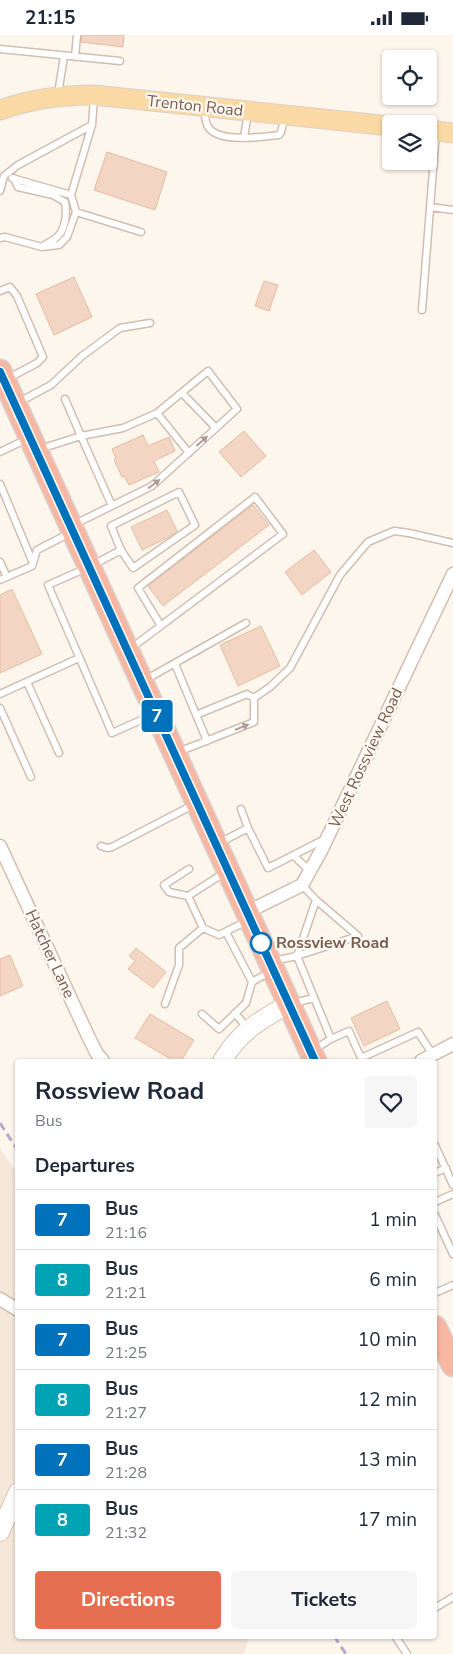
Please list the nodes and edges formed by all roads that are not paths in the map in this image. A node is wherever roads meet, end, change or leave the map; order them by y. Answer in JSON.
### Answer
{"nodes":[{"id":1,"x":77,"y":35,"type":"edge"},
{"id":2,"x":0,"y":49,"type":"edge"},
{"id":3,"x":64,"y":56,"type":"junction"},
{"id":4,"x":75,"y":57,"type":"junction"},
{"id":5,"x":120,"y":61,"type":"dead end"},
{"id":6,"x":94,"y":95,"type":"junction"},
{"id":7,"x":57,"y":97,"type":"junction"},
{"id":8,"x":204,"y":107,"type":"junction"},
{"id":9,"x":0,"y":111,"type":"edge"},
{"id":10,"x":248,"y":111,"type":"junction"},
{"id":11,"x":285,"y":115,"type":"junction"},
{"id":12,"x":92,"y":125,"type":"junction"},
{"id":13,"x":382,"y":125,"type":"edge"},
{"id":14,"x":439,"y":131,"type":"edge"},
{"id":15,"x":244,"y":138,"type":"junction"},
{"id":16,"x":4,"y":176,"type":"junction"},
{"id":17,"x":14,"y":178,"type":"junction"},
{"id":18,"x":0,"y":191,"type":"edge"},
{"id":19,"x":71,"y":195,"type":"junction"},
{"id":20,"x":431,"y":207,"type":"junction"},
{"id":21,"x":453,"y":210,"type":"edge"},
{"id":22,"x":76,"y":212,"type":"junction"},
{"id":23,"x":142,"y":233,"type":"dead end"},
{"id":24,"x":0,"y":238,"type":"edge"},
{"id":25,"x":42,"y":247,"type":"junction"},
{"id":26,"x":0,"y":291,"type":"edge"},
{"id":27,"x":422,"y":310,"type":"dead end"},
{"id":28,"x":150,"y":323,"type":"dead end"},
{"id":29,"x":7,"y":389,"type":"edge"},
{"id":30,"x":182,"y":393,"type":"junction"},
{"id":31,"x":65,"y":399,"type":"dead end"},
{"id":32,"x":157,"y":413,"type":"junction"},
{"id":33,"x":216,"y":428,"type":"junction"},
{"id":34,"x":81,"y":436,"type":"junction"},
{"id":35,"x":33,"y":444,"type":"junction"},
{"id":36,"x":0,"y":452,"type":"edge"},
{"id":37,"x":189,"y":453,"type":"junction"},
{"id":38,"x":0,"y":484,"type":"edge"},
{"id":39,"x":112,"y":506,"type":"junction"},
{"id":40,"x":72,"y":529,"type":"junction"},
{"id":41,"x":453,"y":543,"type":"edge"},
{"id":42,"x":121,"y":550,"type":"junction"},
{"id":43,"x":0,"y":561,"type":"edge"},
{"id":44,"x":33,"y":563,"type":"junction"},
{"id":45,"x":89,"y":567,"type":"junction"},
{"id":46,"x":453,"y":574,"type":"edge"},
{"id":47,"x":7,"y":577,"type":"junction"},
{"id":48,"x":0,"y":580,"type":"edge"},
{"id":49,"x":246,"y":623,"type":"dead end"},
{"id":50,"x":161,"y":626,"type":"junction"},
{"id":51,"x":127,"y":651,"type":"junction"},
{"id":52,"x":79,"y":657,"type":"junction"},
{"id":53,"x":175,"y":663,"type":"junction"},
{"id":54,"x":27,"y":681,"type":"junction"},
{"id":55,"x":142,"y":682,"type":"junction"},
{"id":56,"x":0,"y":694,"type":"edge"},
{"id":57,"x":254,"y":698,"type":"junction"},
{"id":58,"x":0,"y":709,"type":"edge"},
{"id":59,"x":156,"y":714,"type":"junction"},
{"id":60,"x":196,"y":715,"type":"junction"},
{"id":61,"x":207,"y":741,"type":"junction"},
{"id":62,"x":59,"y":753,"type":"dead end"},
{"id":63,"x":174,"y":754,"type":"junction"},
{"id":64,"x":32,"y":777,"type":"dead end"},
{"id":65,"x":197,"y":803,"type":"junction"},
{"id":66,"x":241,"y":809,"type":"dead end"},
{"id":67,"x":248,"y":828,"type":"junction"},
{"id":68,"x":328,"y":837,"type":"junction"},
{"id":69,"x":216,"y":845,"type":"junction"},
{"id":70,"x":101,"y":846,"type":"dead end"},
{"id":71,"x":1,"y":849,"type":"edge"},
{"id":72,"x":294,"y":856,"type":"junction"},
{"id":73,"x":189,"y":869,"type":"dead end"},
{"id":74,"x":228,"y":871,"type":"junction"},
{"id":75,"x":310,"y":871,"type":"junction"},
{"id":76,"x":302,"y":885,"type":"junction"},
{"id":77,"x":188,"y":895,"type":"junction"},
{"id":78,"x":316,"y":900,"type":"junction"},
{"id":79,"x":248,"y":916,"type":"junction"},
{"id":80,"x":203,"y":928,"type":"junction"},
{"id":81,"x":226,"y":932,"type":"junction"},
{"id":82,"x":297,"y":956,"type":"junction"},
{"id":83,"x":271,"y":966,"type":"junction"},
{"id":84,"x":252,"y":982,"type":"junction"},
{"id":85,"x":314,"y":998,"type":"junction"},
{"id":86,"x":165,"y":1004,"type":"dead end"},
{"id":87,"x":289,"y":1004,"type":"junction"},
{"id":88,"x":235,"y":1013,"type":"junction"},
{"id":89,"x":202,"y":1014,"type":"dead end"},
{"id":90,"x":248,"y":1029,"type":"junction"},
{"id":91,"x":331,"y":1039,"type":"junction"},
{"id":92,"x":453,"y":1043,"type":"edge"},
{"id":93,"x":433,"y":1055,"type":"junction"},
{"id":94,"x":313,"y":1056,"type":"edge"},
{"id":95,"x":101,"y":1059,"type":"edge"},
{"id":96,"x":223,"y":1059,"type":"edge"},
{"id":97,"x":425,"y":1059,"type":"edge"},
{"id":98,"x":437,"y":1149,"type":"edge"},
{"id":99,"x":446,"y":1168,"type":"junction"},
{"id":100,"x":437,"y":1172,"type":"edge"},
{"id":101,"x":453,"y":1185,"type":"edge"},
{"id":102,"x":453,"y":1194,"type":"edge"},
{"id":103,"x":437,"y":1201,"type":"edge"},
{"id":104,"x":437,"y":1219,"type":"edge"},
{"id":105,"x":453,"y":1254,"type":"edge"},
{"id":106,"x":453,"y":1285,"type":"edge"},
{"id":107,"x":437,"y":1292,"type":"edge"},
{"id":108,"x":0,"y":1299,"type":"edge"},
{"id":109,"x":15,"y":1308,"type":"edge"},
{"id":110,"x":437,"y":1331,"type":"edge"},
{"id":111,"x":453,"y":1365,"type":"edge"},
{"id":112,"x":15,"y":1499,"type":"edge"},
{"id":113,"x":0,"y":1532,"type":"edge"},
{"id":114,"x":453,"y":1597,"type":"edge"},
{"id":115,"x":437,"y":1607,"type":"edge"},
{"id":116,"x":397,"y":1639,"type":"edge"},
{"id":117,"x":407,"y":1654,"type":"edge"}],
"edges":[{"from":1,"to":4,"type":"lane"},
{"from":2,"to":3,"type":"lane"},
{"from":3,"to":4,"type":"lane"},
{"from":3,"to":7,"type":"lane"},
{"from":4,"to":5,"type":"lane"},
{"from":6,"to":7,"type":"main road","name":"Trenton Road"},
{"from":6,"to":8,"type":"main road","name":"Trenton Road"},
{"from":6,"to":12,"type":"lane"},
{"from":7,"to":9,"type":"main road","name":"Trenton Road"},
{"from":8,"to":10,"type":"main road","name":"Trenton Road"},
{"from":8,"to":15,"type":"lane"},
{"from":10,"to":11,"type":"main road","name":"Trenton Road"},
{"from":10,"to":15,"type":"lane"},
{"from":11,"to":13,"type":"main road","name":"Trenton Road"},
{"from":11,"to":15,"type":"lane"},
{"from":12,"to":16,"type":"lane"},
{"from":12,"to":19,"type":"lane"},
{"from":14,"to":20,"type":"lane"},
{"from":16,"to":17,"type":"lane"},
{"from":16,"to":18,"type":"lane"},
{"from":17,"to":19,"type":"lane"},
{"from":17,"to":25,"type":"lane"},
{"from":19,"to":22,"type":"lane"},
{"from":20,"to":21,"type":"lane"},
{"from":20,"to":27,"type":"lane"},
{"from":22,"to":23,"type":"lane"},
{"from":22,"to":25,"type":"lane"},
{"from":24,"to":25,"type":"lane"},
{"from":26,"to":29,"type":"lane"},
{"from":28,"to":29,"type":"lane"},
{"from":29,"to":35,"type":"highway"},
{"from":30,"to":32,"type":"lane"},
{"from":30,"to":33,"type":"lane"},
{"from":30,"to":33,"type":"lane"},
{"from":31,"to":34,"type":"lane"},
{"from":32,"to":34,"type":"lane"},
{"from":32,"to":37,"type":"lane"},
{"from":37,"to":33,"type":"lane","one_way":true},
{"from":34,"to":35,"type":"lane"},
{"from":34,"to":39,"type":"lane"},
{"from":35,"to":36,"type":"lane"},
{"from":35,"to":40,"type":"highway"},
{"from":39,"to":37,"type":"lane","one_way":true},
{"from":38,"to":44,"type":"lane"},
{"from":39,"to":40,"type":"lane"},
{"from":40,"to":44,"type":"lane"},
{"from":40,"to":45,"type":"highway"},
{"from":41,"to":57,"type":"lane"},
{"from":42,"to":42,"type":"lane"},
{"from":42,"to":45,"type":"lane"},
{"from":43,"to":47,"type":"lane"},
{"from":44,"to":47,"type":"lane"},
{"from":45,"to":51,"type":"highway"},
{"from":45,"to":52,"type":"lane"},
{"from":46,"to":68,"type":"street","name":"West Rossview Road"},
{"from":47,"to":48,"type":"lane"},
{"from":49,"to":53,"type":"lane"},
{"from":50,"to":50,"type":"lane"},
{"from":50,"to":51,"type":"lane"},
{"from":51,"to":55,"type":"highway"},
{"from":52,"to":54,"type":"lane"},
{"from":52,"to":59,"type":"lane"},
{"from":53,"to":55,"type":"lane"},
{"from":53,"to":60,"type":"lane"},
{"from":54,"to":56,"type":"lane"},
{"from":54,"to":62,"type":"lane"},
{"from":55,"to":59,"type":"highway"},
{"from":57,"to":60,"type":"lane"},
{"from":61,"to":57,"type":"lane","one_way":true},
{"from":58,"to":64,"type":"lane"},
{"from":59,"to":63,"type":"highway"},
{"from":60,"to":61,"type":"lane"},
{"from":61,"to":63,"type":"lane"},
{"from":63,"to":65,"type":"highway"},
{"from":65,"to":69,"type":"highway"},
{"from":65,"to":70,"type":"lane"},
{"from":66,"to":67,"type":"lane"},
{"from":67,"to":69,"type":"lane"},
{"from":67,"to":72,"type":"lane"},
{"from":68,"to":72,"type":"lane"},
{"from":68,"to":75,"type":"street","name":"West Rossview Road"},
{"from":69,"to":74,"type":"highway"},
{"from":71,"to":95,"type":"street","name":"Hatcher Lane"},
{"from":72,"to":75,"type":"lane"},
{"from":73,"to":77,"type":"lane"},
{"from":74,"to":77,"type":"lane"},
{"from":74,"to":79,"type":"highway"},
{"from":75,"to":76,"type":"street","name":"West Rossview Road"},
{"from":76,"to":78,"type":"lane"},
{"from":76,"to":79,"type":"street"},
{"from":77,"to":80,"type":"lane"},
{"from":78,"to":82,"type":"lane"},
{"from":78,"to":82,"type":"lane"},
{"from":79,"to":81,"type":"lane"},
{"from":79,"to":83,"type":"highway"},
{"from":80,"to":81,"type":"lane"},
{"from":80,"to":86,"type":"lane"},
{"from":81,"to":84,"type":"lane"},
{"from":82,"to":83,"type":"lane"},
{"from":82,"to":85,"type":"lane"},
{"from":83,"to":84,"type":"lane"},
{"from":83,"to":87,"type":"highway"},
{"from":84,"to":88,"type":"lane"},
{"from":85,"to":87,"type":"lane"},
{"from":85,"to":91,"type":"lane"},
{"from":87,"to":90,"type":"street"},
{"from":87,"to":94,"type":"highway"},
{"from":88,"to":89,"type":"lane"},
{"from":88,"to":90,"type":"lane"},
{"from":90,"to":96,"type":"street"},
{"from":91,"to":93,"type":"lane"},
{"from":91,"to":94,"type":"lane"},
{"from":92,"to":93,"type":"street"},
{"from":93,"to":97,"type":"street"},
{"from":98,"to":99,"type":"lane"},
{"from":99,"to":100,"type":"lane"},
{"from":99,"to":101,"type":"lane"},
{"from":102,"to":103,"type":"lane"},
{"from":104,"to":105,"type":"lane"},
{"from":106,"to":107,"type":"lane"},
{"from":108,"to":109,"type":"street"},
{"from":110,"to":111,"type":"highway"},
{"from":112,"to":113,"type":"street"},
{"from":114,"to":115,"type":"lane"},
{"from":116,"to":117,"type":"lane"}]}
